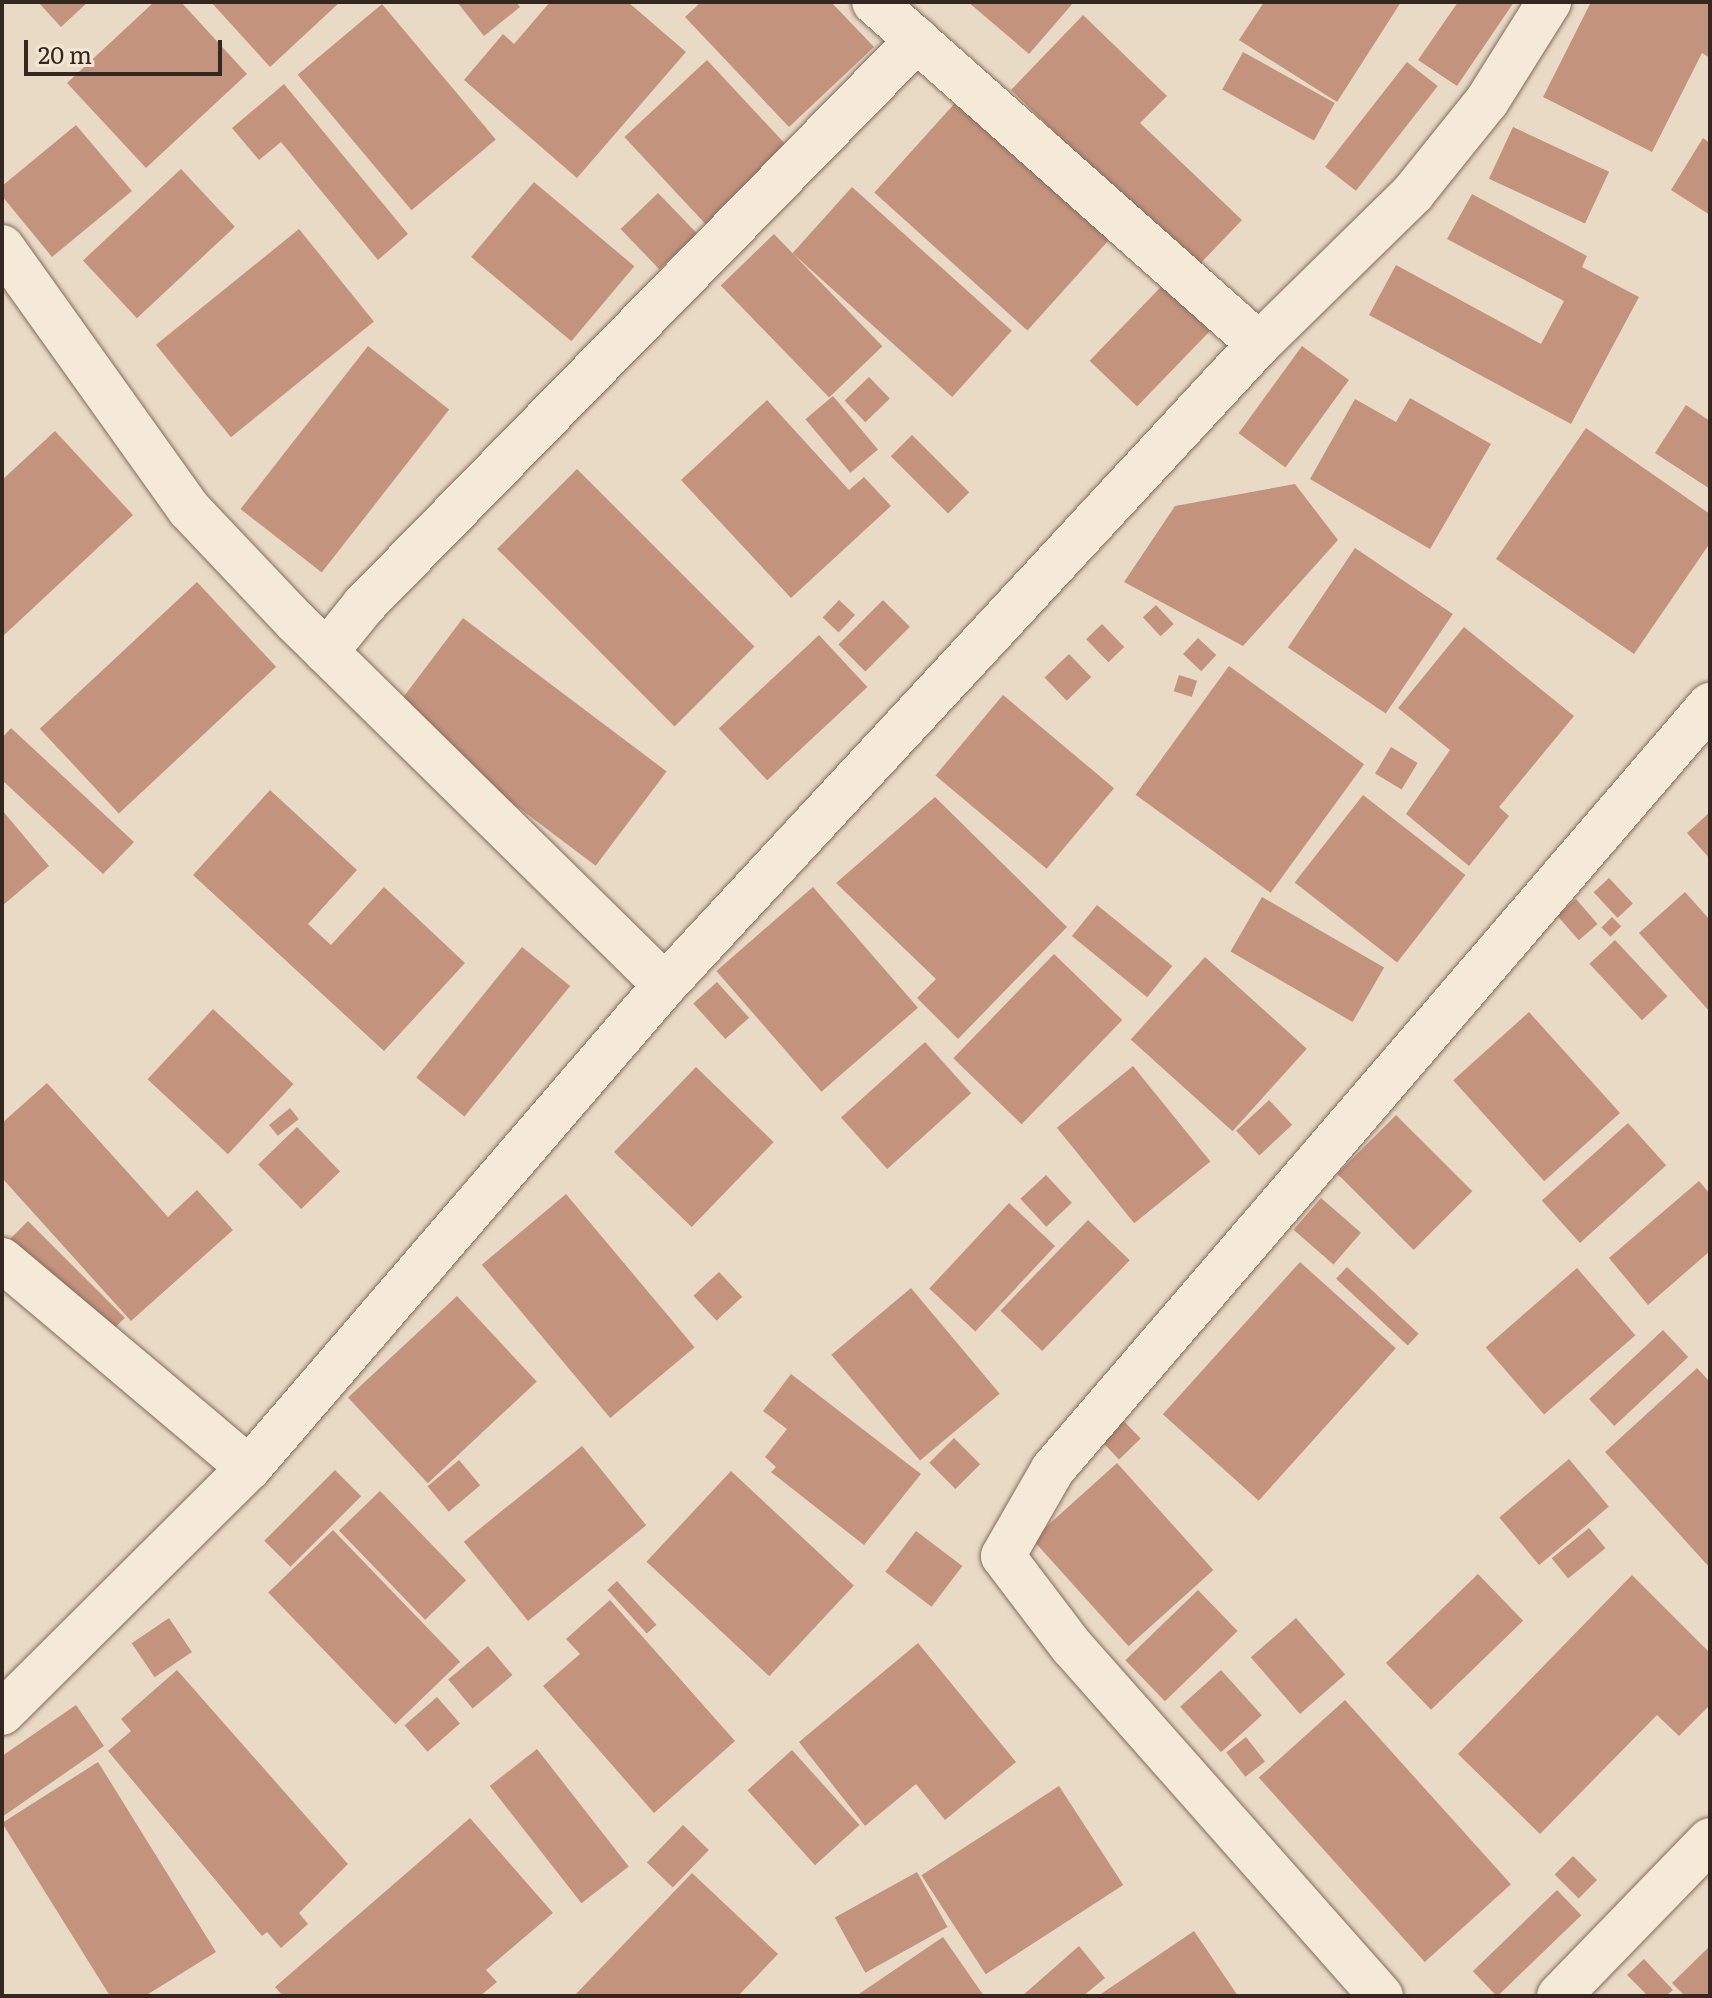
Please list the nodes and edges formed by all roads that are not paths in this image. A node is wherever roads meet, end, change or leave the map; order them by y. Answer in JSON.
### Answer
{"nodes":[{"id":1,"x":874,"y":2,"type":"edge"},
{"id":2,"x":1549,"y":2,"type":"edge"},
{"id":3,"x":917,"y":40,"type":"junction"},
{"id":4,"x":2,"y":247,"type":"edge"},
{"id":5,"x":1259,"y":344,"type":"junction"},
{"id":6,"x":326,"y":652,"type":"junction"},
{"id":7,"x":1710,"y":705,"type":"edge"},
{"id":8,"x":665,"y":985,"type":"junction"},
{"id":9,"x":2,"y":1260,"type":"edge"},
{"id":10,"x":249,"y":1468,"type":"junction"},
{"id":11,"x":2,"y":1713,"type":"edge"},
{"id":12,"x":1710,"y":1840,"type":"edge"},
{"id":13,"x":1381,"y":1996,"type":"edge"},
{"id":14,"x":1559,"y":1996,"type":"edge"}],
"edges":[{"from":1,"to":3,"type":"street"},
{"from":2,"to":5,"type":"street"},
{"from":3,"to":5,"type":"street"},
{"from":3,"to":6,"type":"street"},
{"from":4,"to":6,"type":"street"},
{"from":5,"to":8,"type":"street"},
{"from":6,"to":8,"type":"street"},
{"from":7,"to":13,"type":"street"},
{"from":8,"to":10,"type":"street"},
{"from":9,"to":10,"type":"street"},
{"from":10,"to":11,"type":"street"},
{"from":12,"to":14,"type":"street"}]}
